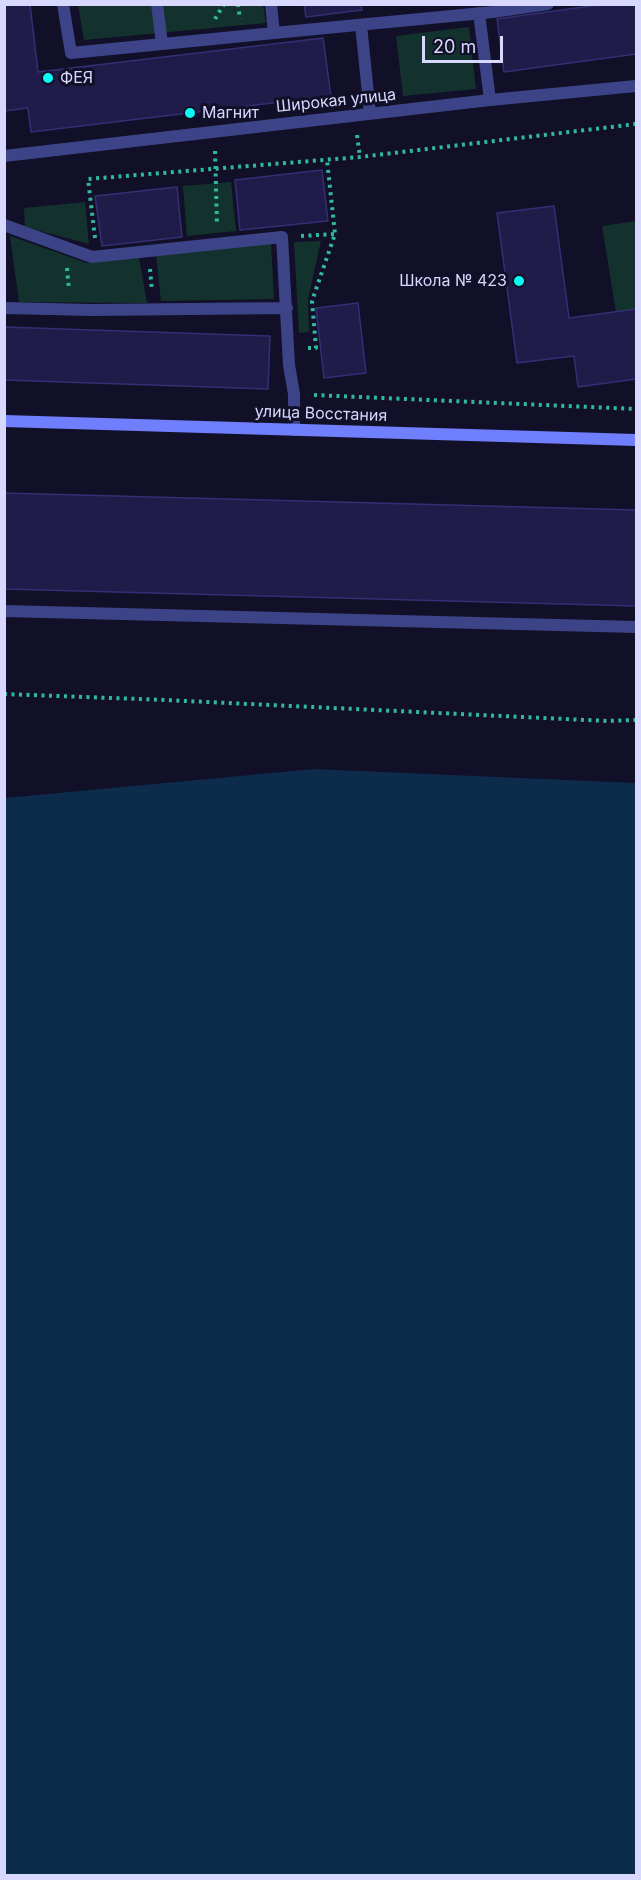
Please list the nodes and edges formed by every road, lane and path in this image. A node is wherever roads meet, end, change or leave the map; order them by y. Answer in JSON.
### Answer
{"nodes":[{"id":1,"x":63,"y":4,"type":"edge"},
{"id":2,"x":157,"y":4,"type":"edge"},
{"id":3,"x":271,"y":4,"type":"edge"},
{"id":4,"x":420,"y":4,"type":"edge"},
{"id":5,"x":549,"y":5,"type":"edge"},
{"id":6,"x":479,"y":13,"type":"junction"},
{"id":7,"x":421,"y":18,"type":"junction"},
{"id":8,"x":361,"y":25,"type":"junction"},
{"id":9,"x":274,"y":33,"type":"junction"},
{"id":10,"x":162,"y":44,"type":"junction"},
{"id":11,"x":636,"y":86,"type":"edge"},
{"id":12,"x":490,"y":100,"type":"junction"},
{"id":13,"x":370,"y":113,"type":"junction"},
{"id":14,"x":636,"y":124,"type":"edge"},
{"id":15,"x":355,"y":126,"type":"dead end"},
{"id":16,"x":214,"y":131,"type":"junction"},
{"id":17,"x":4,"y":156,"type":"edge"},
{"id":18,"x":360,"y":158,"type":"junction"},
{"id":19,"x":327,"y":160,"type":"junction"},
{"id":20,"x":215,"y":169,"type":"junction"},
{"id":21,"x":4,"y":225,"type":"edge"},
{"id":22,"x":335,"y":234,"type":"junction"},
{"id":23,"x":282,"y":237,"type":"junction"},
{"id":24,"x":218,"y":244,"type":"junction"},
{"id":25,"x":65,"y":247,"type":"junction"},
{"id":26,"x":148,"y":251,"type":"junction"},
{"id":27,"x":97,"y":256,"type":"junction"},
{"id":28,"x":4,"y":308,"type":"edge"},
{"id":29,"x":287,"y":308,"type":"junction"},
{"id":30,"x":71,"y":309,"type":"junction"},
{"id":31,"x":154,"y":310,"type":"junction"},
{"id":32,"x":316,"y":348,"type":"dead end"},
{"id":33,"x":294,"y":394,"type":"junction"},
{"id":34,"x":636,"y":410,"type":"edge"},
{"id":35,"x":4,"y":421,"type":"edge"},
{"id":36,"x":294,"y":430,"type":"junction"},
{"id":37,"x":636,"y":440,"type":"edge"},
{"id":38,"x":4,"y":611,"type":"edge"},
{"id":39,"x":636,"y":627,"type":"edge"},
{"id":40,"x":4,"y":694,"type":"edge"},
{"id":41,"x":636,"y":720,"type":"edge"}],
"edges":[{"from":1,"to":10,"type":"street"},
{"from":2,"to":10,"type":"street"},
{"from":3,"to":9,"type":"street"},
{"from":4,"to":7,"type":"street"},
{"from":5,"to":6,"type":"street"},
{"from":6,"to":7,"type":"street"},
{"from":6,"to":12,"type":"street"},
{"from":7,"to":8,"type":"street"},
{"from":8,"to":9,"type":"street"},
{"from":8,"to":13,"type":"street"},
{"from":9,"to":10,"type":"street"},
{"from":11,"to":12,"type":"street","name":"Широкая улица"},
{"from":12,"to":13,"type":"street","name":"Широкая улица"},
{"from":13,"to":16,"type":"street","name":"Широкая улица"},
{"from":14,"to":18,"type":"path"},
{"from":15,"to":18,"type":"path"},
{"from":16,"to":17,"type":"street","name":"Широкая улица"},
{"from":16,"to":20,"type":"path"},
{"from":18,"to":19,"type":"path"},
{"from":19,"to":20,"type":"path"},
{"from":19,"to":22,"type":"path"},
{"from":20,"to":24,"type":"path"},
{"from":20,"to":27,"type":"path"},
{"from":21,"to":25,"type":"street"},
{"from":22,"to":23,"type":"path"},
{"from":22,"to":32,"type":"path"},
{"from":23,"to":24,"type":"street"},
{"from":23,"to":29,"type":"street"},
{"from":24,"to":26,"type":"street"},
{"from":25,"to":27,"type":"street"},
{"from":25,"to":30,"type":"path"},
{"from":26,"to":27,"type":"street"},
{"from":26,"to":31,"type":"path"},
{"from":28,"to":30,"type":"street"},
{"from":29,"to":31,"type":"street"},
{"from":29,"to":33,"type":"street"},
{"from":30,"to":31,"type":"street"},
{"from":33,"to":34,"type":"path"},
{"from":33,"to":36,"type":"street"},
{"from":35,"to":36,"type":"street","name":"улица Восстания"},
{"from":36,"to":37,"type":"street","name":"улица Восстания"},
{"from":38,"to":39,"type":"street"},
{"from":40,"to":41,"type":"path"}]}
